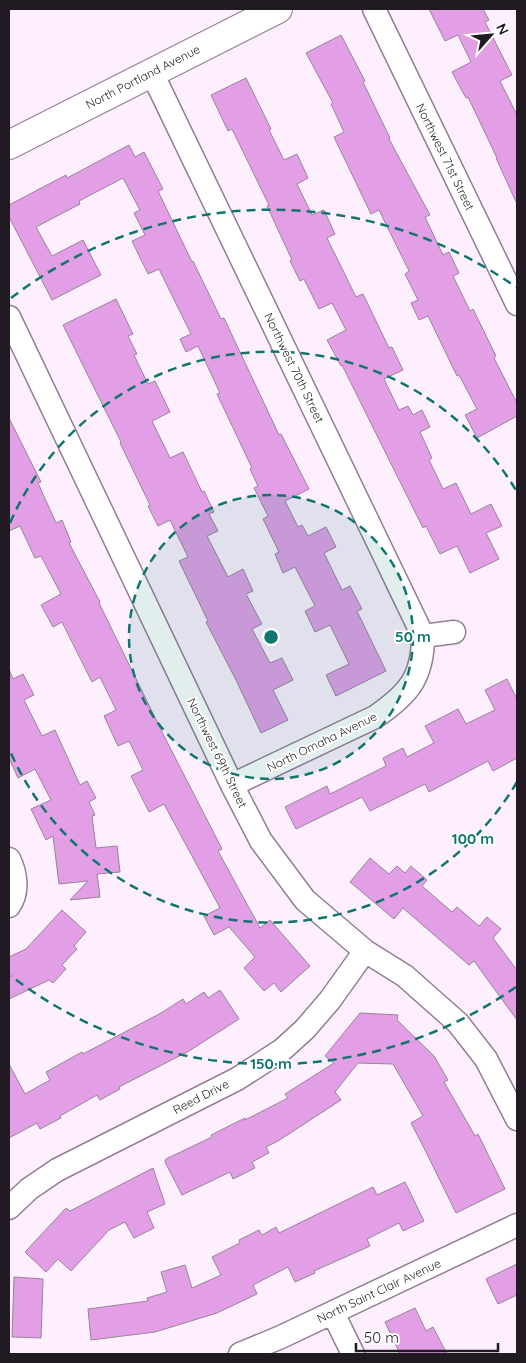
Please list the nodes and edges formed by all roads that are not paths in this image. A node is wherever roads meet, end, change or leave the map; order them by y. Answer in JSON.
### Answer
{"nodes":[{"id":1,"x":278,"y":9,"type":"edge"},
{"id":2,"x":374,"y":9,"type":"edge"},
{"id":3,"x":152,"y":73,"type":"junction"},
{"id":4,"x":9,"y":146,"type":"edge"},
{"id":5,"x":517,"y":304,"type":"edge"},
{"id":6,"x":9,"y":317,"type":"edge"},
{"id":7,"x":454,"y":632,"type":"dead end"},
{"id":8,"x":423,"y":636,"type":"junction"},
{"id":9,"x":232,"y":785,"type":"junction"},
{"id":10,"x":9,"y":859,"type":"edge"},
{"id":11,"x":11,"y":903,"type":"edge"},
{"id":12,"x":365,"y":951,"type":"junction"},
{"id":13,"x":517,"y":1119,"type":"edge"},
{"id":14,"x":9,"y":1208,"type":"edge"},
{"id":15,"x":517,"y":1226,"type":"edge"},
{"id":16,"x":333,"y":1313,"type":"junction"},
{"id":17,"x":240,"y":1354,"type":"edge"},
{"id":18,"x":353,"y":1354,"type":"edge"}],
"edges":[{"from":1,"to":3,"type":"street","name":"North Portland Avenue"},
{"from":2,"to":5,"type":"street","name":"Northwest 71st Street"},
{"from":3,"to":4,"type":"street","name":"North Portland Avenue"},
{"from":3,"to":8,"type":"street","name":"Northwest 70th Street"},
{"from":6,"to":9,"type":"street","name":"Northwest 69th Street"},
{"from":7,"to":8,"type":"street"},
{"from":8,"to":9,"type":"street","name":"North Omaha Avenue"},
{"from":9,"to":12,"type":"street","name":"Northwest 69th Street"},
{"from":10,"to":11,"type":"street"},
{"from":12,"to":13,"type":"street","name":"Northwest 69th Street"},
{"from":12,"to":14,"type":"street","name":"Reed Drive"},
{"from":15,"to":16,"type":"street","name":"North Saint Clair Avenue"},
{"from":16,"to":17,"type":"street","name":"North Saint Clair Avenue"},
{"from":16,"to":18,"type":"street"}]}
